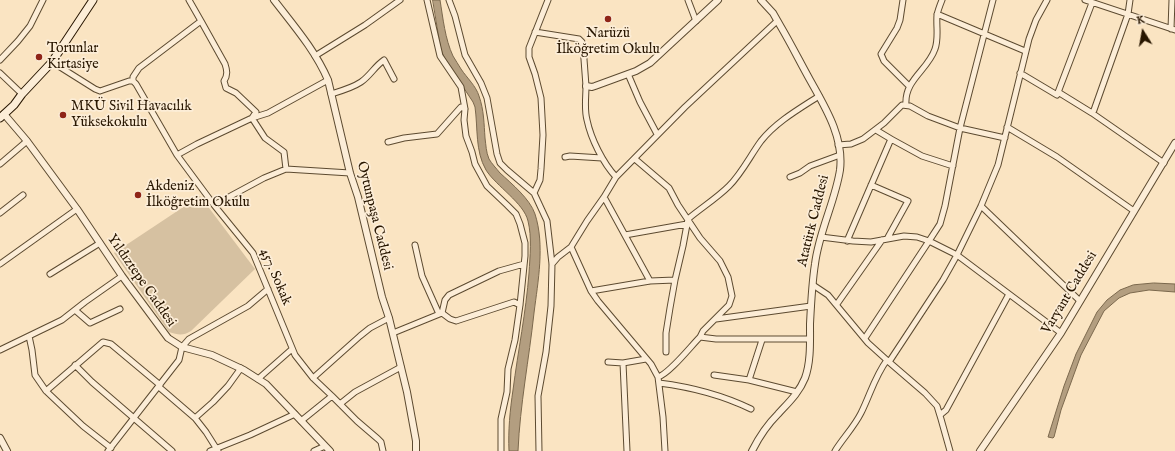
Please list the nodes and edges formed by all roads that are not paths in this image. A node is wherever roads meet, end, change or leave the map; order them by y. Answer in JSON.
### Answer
{"nodes":[{"id":1,"x":43,"y":0,"type":"edge"},
{"id":2,"x":94,"y":0,"type":"edge"},
{"id":3,"x":189,"y":0,"type":"edge"},
{"id":4,"x":274,"y":0,"type":"edge"},
{"id":5,"x":400,"y":0,"type":"edge"},
{"id":6,"x":427,"y":0,"type":"edge"},
{"id":7,"x":450,"y":0,"type":"edge"},
{"id":8,"x":548,"y":0,"type":"edge"},
{"id":9,"x":688,"y":0,"type":"edge"},
{"id":10,"x":718,"y":0,"type":"edge"},
{"id":11,"x":761,"y":0,"type":"edge"},
{"id":12,"x":903,"y":0,"type":"edge"},
{"id":13,"x":942,"y":0,"type":"edge"},
{"id":14,"x":993,"y":0,"type":"edge"},
{"id":15,"x":1047,"y":0,"type":"edge"},
{"id":16,"x":1085,"y":0,"type":"edge"},
{"id":17,"x":1130,"y":0,"type":"edge"},
{"id":18,"x":1172,"y":0,"type":"edge"},
{"id":19,"x":1092,"y":3,"type":"junction"},
{"id":20,"x":937,"y":14,"type":"junction"},
{"id":21,"x":1128,"y":14,"type":"junction"},
{"id":22,"x":696,"y":21,"type":"junction"},
{"id":23,"x":777,"y":21,"type":"junction"},
{"id":24,"x":201,"y":22,"type":"junction"},
{"id":25,"x":1173,"y":30,"type":"edge"},
{"id":26,"x":535,"y":32,"type":"junction"},
{"id":27,"x":985,"y":34,"type":"junction"},
{"id":28,"x":1025,"y":51,"type":"junction"},
{"id":29,"x":315,"y":56,"type":"junction"},
{"id":30,"x":0,"y":60,"type":"edge"},
{"id":31,"x":52,"y":62,"type":"junction"},
{"id":32,"x":0,"y":73,"type":"edge"},
{"id":33,"x":1020,"y":73,"type":"junction"},
{"id":34,"x":628,"y":74,"type":"junction"},
{"id":35,"x":394,"y":79,"type":"dead end"},
{"id":36,"x":328,"y":80,"type":"junction"},
{"id":37,"x":133,"y":81,"type":"junction"},
{"id":38,"x":586,"y":86,"type":"junction"},
{"id":39,"x":909,"y":86,"type":"junction"},
{"id":40,"x":1058,"y":92,"type":"junction"},
{"id":41,"x":22,"y":94,"type":"junction"},
{"id":42,"x":331,"y":94,"type":"junction"},
{"id":43,"x":819,"y":96,"type":"junction"},
{"id":44,"x":906,"y":105,"type":"junction"},
{"id":45,"x":465,"y":109,"type":"junction"},
{"id":46,"x":1092,"y":113,"type":"junction"},
{"id":47,"x":2,"y":116,"type":"edge"},
{"id":48,"x":252,"y":118,"type":"junction"},
{"id":49,"x":1007,"y":127,"type":"junction"},
{"id":50,"x":960,"y":128,"type":"junction"},
{"id":51,"x":876,"y":130,"type":"junction"},
{"id":52,"x":657,"y":134,"type":"junction"},
{"id":53,"x":1005,"y":138,"type":"junction"},
{"id":54,"x":891,"y":139,"type":"junction"},
{"id":55,"x":27,"y":141,"type":"junction"},
{"id":56,"x":388,"y":142,"type":"dead end"},
{"id":57,"x":1175,"y":143,"type":"edge"},
{"id":58,"x":838,"y":145,"type":"junction"},
{"id":59,"x":177,"y":155,"type":"junction"},
{"id":60,"x":840,"y":156,"type":"junction"},
{"id":61,"x":565,"y":157,"type":"dead end"},
{"id":62,"x":602,"y":158,"type":"junction"},
{"id":63,"x":635,"y":159,"type":"junction"},
{"id":64,"x":1164,"y":163,"type":"junction"},
{"id":65,"x":0,"y":164,"type":"edge"},
{"id":66,"x":953,"y":166,"type":"junction"},
{"id":67,"x":286,"y":169,"type":"junction"},
{"id":68,"x":350,"y":173,"type":"junction"},
{"id":69,"x":616,"y":177,"type":"junction"},
{"id":70,"x":790,"y":177,"type":"dead end"},
{"id":71,"x":871,"y":185,"type":"junction"},
{"id":72,"x":534,"y":193,"type":"junction"},
{"id":73,"x":23,"y":195,"type":"dead end"},
{"id":74,"x":604,"y":197,"type":"junction"},
{"id":75,"x":214,"y":205,"type":"junction"},
{"id":76,"x":981,"y":206,"type":"junction"},
{"id":77,"x":77,"y":209,"type":"junction"},
{"id":78,"x":1134,"y":211,"type":"junction"},
{"id":79,"x":0,"y":213,"type":"edge"},
{"id":80,"x":688,"y":221,"type":"junction"},
{"id":81,"x":626,"y":236,"type":"junction"},
{"id":82,"x":821,"y":237,"type":"junction"},
{"id":83,"x":884,"y":239,"type":"junction"},
{"id":84,"x":847,"y":241,"type":"junction"},
{"id":85,"x":930,"y":241,"type":"junction"},
{"id":86,"x":100,"y":243,"type":"junction"},
{"id":87,"x":415,"y":245,"type":"dead end"},
{"id":88,"x":571,"y":247,"type":"junction"},
{"id":89,"x":957,"y":255,"type":"junction"},
{"id":90,"x":0,"y":264,"type":"edge"},
{"id":91,"x":524,"y":264,"type":"junction"},
{"id":92,"x":552,"y":264,"type":"junction"},
{"id":93,"x":50,"y":274,"type":"dead end"},
{"id":94,"x":122,"y":276,"type":"junction"},
{"id":95,"x":675,"y":280,"type":"junction"},
{"id":96,"x":650,"y":281,"type":"junction"},
{"id":97,"x":813,"y":285,"type":"junction"},
{"id":98,"x":268,"y":289,"type":"junction"},
{"id":99,"x":591,"y":291,"type":"junction"},
{"id":100,"x":1009,"y":294,"type":"junction"},
{"id":101,"x":1080,"y":301,"type":"junction"},
{"id":102,"x":837,"y":304,"type":"junction"},
{"id":103,"x":520,"y":305,"type":"junction"},
{"id":104,"x":811,"y":306,"type":"junction"},
{"id":105,"x":120,"y":309,"type":"dead end"},
{"id":106,"x":75,"y":310,"type":"junction"},
{"id":107,"x":441,"y":314,"type":"junction"},
{"id":108,"x":389,"y":318,"type":"junction"},
{"id":109,"x":715,"y":319,"type":"junction"},
{"id":110,"x":393,"y":333,"type":"junction"},
{"id":111,"x":1061,"y":333,"type":"junction"},
{"id":112,"x":29,"y":336,"type":"junction"},
{"id":113,"x":700,"y":337,"type":"junction"},
{"id":114,"x":865,"y":338,"type":"junction"},
{"id":115,"x":810,"y":339,"type":"junction"},
{"id":116,"x":762,"y":340,"type":"junction"},
{"id":117,"x":182,"y":346,"type":"junction"},
{"id":118,"x":292,"y":349,"type":"junction"},
{"id":119,"x":0,"y":350,"type":"edge"},
{"id":120,"x":666,"y":352,"type":"dead end"},
{"id":121,"x":646,"y":359,"type":"junction"},
{"id":122,"x":888,"y":361,"type":"junction"},
{"id":123,"x":608,"y":362,"type":"dead end"},
{"id":124,"x":623,"y":363,"type":"junction"},
{"id":125,"x":75,"y":365,"type":"junction"},
{"id":126,"x":401,"y":367,"type":"junction"},
{"id":127,"x":241,"y":368,"type":"junction"},
{"id":128,"x":714,"y":375,"type":"dead end"},
{"id":129,"x":314,"y":378,"type":"junction"},
{"id":130,"x":258,"y":379,"type":"junction"},
{"id":131,"x":658,"y":380,"type":"junction"},
{"id":132,"x":749,"y":380,"type":"junction"},
{"id":133,"x":159,"y":386,"type":"junction"},
{"id":134,"x":46,"y":391,"type":"junction"},
{"id":135,"x":797,"y":392,"type":"junction"},
{"id":136,"x":332,"y":396,"type":"junction"},
{"id":137,"x":340,"y":404,"type":"junction"},
{"id":138,"x":751,"y":410,"type":"dead end"},
{"id":139,"x":295,"y":414,"type":"junction"},
{"id":140,"x":940,"y":415,"type":"junction"},
{"id":141,"x":135,"y":418,"type":"junction"},
{"id":142,"x":195,"y":418,"type":"junction"},
{"id":143,"x":302,"y":421,"type":"junction"},
{"id":144,"x":0,"y":438,"type":"edge"},
{"id":145,"x":325,"y":446,"type":"junction"},
{"id":146,"x":110,"y":450,"type":"edge"},
{"id":147,"x":217,"y":450,"type":"edge"},
{"id":148,"x":7,"y":451,"type":"edge"},
{"id":149,"x":172,"y":451,"type":"edge"},
{"id":150,"x":210,"y":451,"type":"edge"},
{"id":151,"x":314,"y":451,"type":"edge"},
{"id":152,"x":330,"y":451,"type":"edge"},
{"id":153,"x":383,"y":451,"type":"edge"},
{"id":154,"x":416,"y":451,"type":"edge"},
{"id":155,"x":501,"y":451,"type":"edge"},
{"id":156,"x":539,"y":451,"type":"edge"},
{"id":157,"x":627,"y":451,"type":"edge"},
{"id":158,"x":664,"y":451,"type":"edge"},
{"id":159,"x":752,"y":451,"type":"edge"},
{"id":160,"x":835,"y":451,"type":"edge"},
{"id":161,"x":950,"y":451,"type":"edge"},
{"id":162,"x":980,"y":451,"type":"edge"}],
"edges":[{"from":1,"to":30,"type":"street"},
{"from":2,"to":31,"type":"main road"},
{"from":3,"to":24,"type":"street"},
{"from":4,"to":29,"type":"street","name":"Oytunpaşa Caddesi"},
{"from":5,"to":29,"type":"street"},
{"from":6,"to":45,"type":"street"},
{"from":7,"to":72,"type":"street"},
{"from":8,"to":26,"type":"street"},
{"from":9,"to":22,"type":"street"},
{"from":10,"to":22,"type":"street"},
{"from":11,"to":23,"type":"street","name":"Atatürk Caddesi"},
{"from":12,"to":39,"type":"street"},
{"from":13,"to":20,"type":"street"},
{"from":14,"to":27,"type":"street"},
{"from":15,"to":28,"type":"street"},
{"from":16,"to":19,"type":"street"},
{"from":17,"to":21,"type":"street"},
{"from":18,"to":25,"type":"street"},
{"from":19,"to":21,"type":"street"},
{"from":19,"to":40,"type":"street"},
{"from":20,"to":27,"type":"street"},
{"from":20,"to":39,"type":"street"},
{"from":21,"to":25,"type":"street"},
{"from":21,"to":46,"type":"street"},
{"from":22,"to":34,"type":"street"},
{"from":23,"to":43,"type":"street","name":"Atatürk Caddesi"},
{"from":23,"to":52,"type":"street"},
{"from":24,"to":37,"type":"street"},
{"from":24,"to":48,"type":"street"},
{"from":26,"to":38,"type":"street"},
{"from":26,"to":72,"type":"street"},
{"from":27,"to":28,"type":"street"},
{"from":27,"to":50,"type":"street"},
{"from":28,"to":33,"type":"street"},
{"from":29,"to":36,"type":"street","name":"Oytunpaşa Caddesi"},
{"from":31,"to":37,"type":"street"},
{"from":31,"to":41,"type":"main road"},
{"from":32,"to":41,"type":"street"},
{"from":33,"to":40,"type":"street"},
{"from":33,"to":49,"type":"street"},
{"from":34,"to":38,"type":"street"},
{"from":34,"to":52,"type":"street"},
{"from":35,"to":42,"type":"street"},
{"from":36,"to":42,"type":"street","name":"Oytunpaşa Caddesi"},
{"from":36,"to":48,"type":"street"},
{"from":37,"to":59,"type":"street","name":"457. Sokak"},
{"from":38,"to":62,"type":"street"},
{"from":39,"to":44,"type":"street"},
{"from":40,"to":46,"type":"street"},
{"from":41,"to":47,"type":"main road"},
{"from":42,"to":68,"type":"street","name":"Oytunpaşa Caddesi"},
{"from":43,"to":58,"type":"street","name":"Atatürk Caddesi"},
{"from":43,"to":80,"type":"street"},
{"from":44,"to":50,"type":"street"},
{"from":44,"to":51,"type":"street"},
{"from":45,"to":56,"type":"street"},
{"from":45,"to":91,"type":"street"},
{"from":46,"to":64,"type":"street"},
{"from":47,"to":55,"type":"street","name":"Yıldıztepe Caddesi"},
{"from":48,"to":59,"type":"street"},
{"from":48,"to":67,"type":"street"},
{"from":49,"to":53,"type":"street"},
{"from":49,"to":78,"type":"street"},
{"from":50,"to":53,"type":"street"},
{"from":50,"to":66,"type":"street"},
{"from":51,"to":54,"type":"street"},
{"from":51,"to":58,"type":"street"},
{"from":52,"to":63,"type":"street"},
{"from":53,"to":76,"type":"street"},
{"from":54,"to":66,"type":"street"},
{"from":54,"to":71,"type":"street"},
{"from":55,"to":65,"type":"street"},
{"from":55,"to":77,"type":"street","name":"Yıldıztepe Caddesi"},
{"from":57,"to":64,"type":"street","name":"Varyant Caddesi"},
{"from":58,"to":60,"type":"street","name":"Atatürk Caddesi"},
{"from":59,"to":75,"type":"street","name":"457. Sokak"},
{"from":60,"to":70,"type":"street"},
{"from":60,"to":82,"type":"street","name":"Atatürk Caddesi"},
{"from":61,"to":62,"type":"street"},
{"from":62,"to":69,"type":"street"},
{"from":63,"to":69,"type":"street"},
{"from":63,"to":80,"type":"street"},
{"from":64,"to":78,"type":"street","name":"Varyant Caddesi"},
{"from":66,"to":85,"type":"street"},
{"from":67,"to":68,"type":"street"},
{"from":67,"to":75,"type":"street"},
{"from":68,"to":108,"type":"street","name":"Oytunpaşa Caddesi"},
{"from":69,"to":74,"type":"street"},
{"from":71,"to":83,"type":"street"},
{"from":71,"to":84,"type":"street"},
{"from":72,"to":92,"type":"street"},
{"from":73,"to":79,"type":"street"},
{"from":74,"to":81,"type":"street"},
{"from":74,"to":88,"type":"street"},
{"from":75,"to":98,"type":"street","name":"457. Sokak"},
{"from":76,"to":89,"type":"street"},
{"from":76,"to":101,"type":"street"},
{"from":77,"to":86,"type":"street","name":"Yıldıztepe Caddesi"},
{"from":77,"to":90,"type":"street"},
{"from":78,"to":101,"type":"street","name":"Varyant Caddesi"},
{"from":80,"to":81,"type":"street"},
{"from":80,"to":95,"type":"street"},
{"from":80,"to":109,"type":"street"},
{"from":81,"to":96,"type":"street"},
{"from":82,"to":84,"type":"street"},
{"from":82,"to":97,"type":"street","name":"Atatürk Caddesi"},
{"from":83,"to":84,"type":"street"},
{"from":83,"to":85,"type":"street"},
{"from":83,"to":102,"type":"street"},
{"from":85,"to":89,"type":"street"},
{"from":85,"to":114,"type":"street"},
{"from":86,"to":93,"type":"street"},
{"from":86,"to":94,"type":"street","name":"Yıldıztepe Caddesi"},
{"from":87,"to":107,"type":"street"},
{"from":88,"to":92,"type":"street"},
{"from":88,"to":99,"type":"street"},
{"from":89,"to":100,"type":"street"},
{"from":89,"to":122,"type":"street"},
{"from":91,"to":103,"type":"street"},
{"from":91,"to":107,"type":"street"},
{"from":92,"to":156,"type":"street"},
{"from":94,"to":106,"type":"street"},
{"from":94,"to":117,"type":"street","name":"Yıldıztepe Caddesi"},
{"from":95,"to":96,"type":"street"},
{"from":95,"to":120,"type":"street"},
{"from":96,"to":99,"type":"street"},
{"from":97,"to":102,"type":"street"},
{"from":97,"to":104,"type":"street","name":"Atatürk Caddesi"},
{"from":98,"to":117,"type":"street"},
{"from":98,"to":118,"type":"street","name":"457. Sokak"},
{"from":99,"to":121,"type":"street"},
{"from":100,"to":111,"type":"street"},
{"from":100,"to":140,"type":"street"},
{"from":101,"to":111,"type":"street","name":"Varyant Caddesi"},
{"from":102,"to":114,"type":"street"},
{"from":103,"to":107,"type":"street"},
{"from":103,"to":155,"type":"street"},
{"from":104,"to":109,"type":"street"},
{"from":104,"to":115,"type":"street","name":"Atatürk Caddesi"},
{"from":105,"to":106,"type":"street"},
{"from":106,"to":112,"type":"street"},
{"from":107,"to":110,"type":"street"},
{"from":108,"to":110,"type":"street","name":"Oytunpaşa Caddesi"},
{"from":108,"to":129,"type":"street"},
{"from":109,"to":113,"type":"street"},
{"from":110,"to":126,"type":"street","name":"Oytunpaşa Caddesi"},
{"from":111,"to":162,"type":"street","name":"Varyant Caddesi"},
{"from":112,"to":119,"type":"street"},
{"from":112,"to":134,"type":"street"},
{"from":113,"to":116,"type":"street"},
{"from":113,"to":131,"type":"street"},
{"from":114,"to":122,"type":"street"},
{"from":115,"to":116,"type":"street"},
{"from":115,"to":135,"type":"street","name":"Atatürk Caddesi"},
{"from":116,"to":132,"type":"street"},
{"from":117,"to":127,"type":"street","name":"Yıldıztepe Caddesi"},
{"from":117,"to":133,"type":"street"},
{"from":118,"to":129,"type":"street","name":"457. Sokak"},
{"from":118,"to":130,"type":"street"},
{"from":121,"to":124,"type":"street"},
{"from":121,"to":131,"type":"street"},
{"from":122,"to":140,"type":"street"},
{"from":122,"to":160,"type":"street"},
{"from":123,"to":124,"type":"street"},
{"from":124,"to":157,"type":"street"},
{"from":125,"to":133,"type":"street"},
{"from":125,"to":134,"type":"street"},
{"from":125,"to":141,"type":"street"},
{"from":126,"to":137,"type":"street"},
{"from":126,"to":154,"type":"street","name":"Oytunpaşa Caddesi"},
{"from":127,"to":130,"type":"street","name":"Yıldıztepe Caddesi"},
{"from":127,"to":142,"type":"street"},
{"from":128,"to":132,"type":"street"},
{"from":129,"to":136,"type":"street","name":"457. Sokak"},
{"from":130,"to":139,"type":"street","name":"Yıldıztepe Caddesi"},
{"from":131,"to":138,"type":"street"},
{"from":131,"to":158,"type":"street"},
{"from":132,"to":135,"type":"street"},
{"from":133,"to":141,"type":"street"},
{"from":133,"to":142,"type":"street"},
{"from":134,"to":146,"type":"street"},
{"from":135,"to":159,"type":"street","name":"Atatürk Caddesi"},
{"from":136,"to":137,"type":"street","name":"457. Sokak"},
{"from":136,"to":143,"type":"street"},
{"from":137,"to":153,"type":"street","name":"457. Sokak"},
{"from":139,"to":143,"type":"street","name":"Yıldıztepe Caddesi"},
{"from":139,"to":147,"type":"street"},
{"from":140,"to":161,"type":"street"},
{"from":141,"to":146,"type":"street"},
{"from":141,"to":149,"type":"street"},
{"from":142,"to":147,"type":"street"},
{"from":143,"to":145,"type":"street","name":"Yıldıztepe Caddesi"},
{"from":144,"to":148,"type":"street"},
{"from":145,"to":151,"type":"street"},
{"from":145,"to":152,"type":"street","name":"Yıldıztepe Caddesi"},
{"from":147,"to":150,"type":"street"}]}
